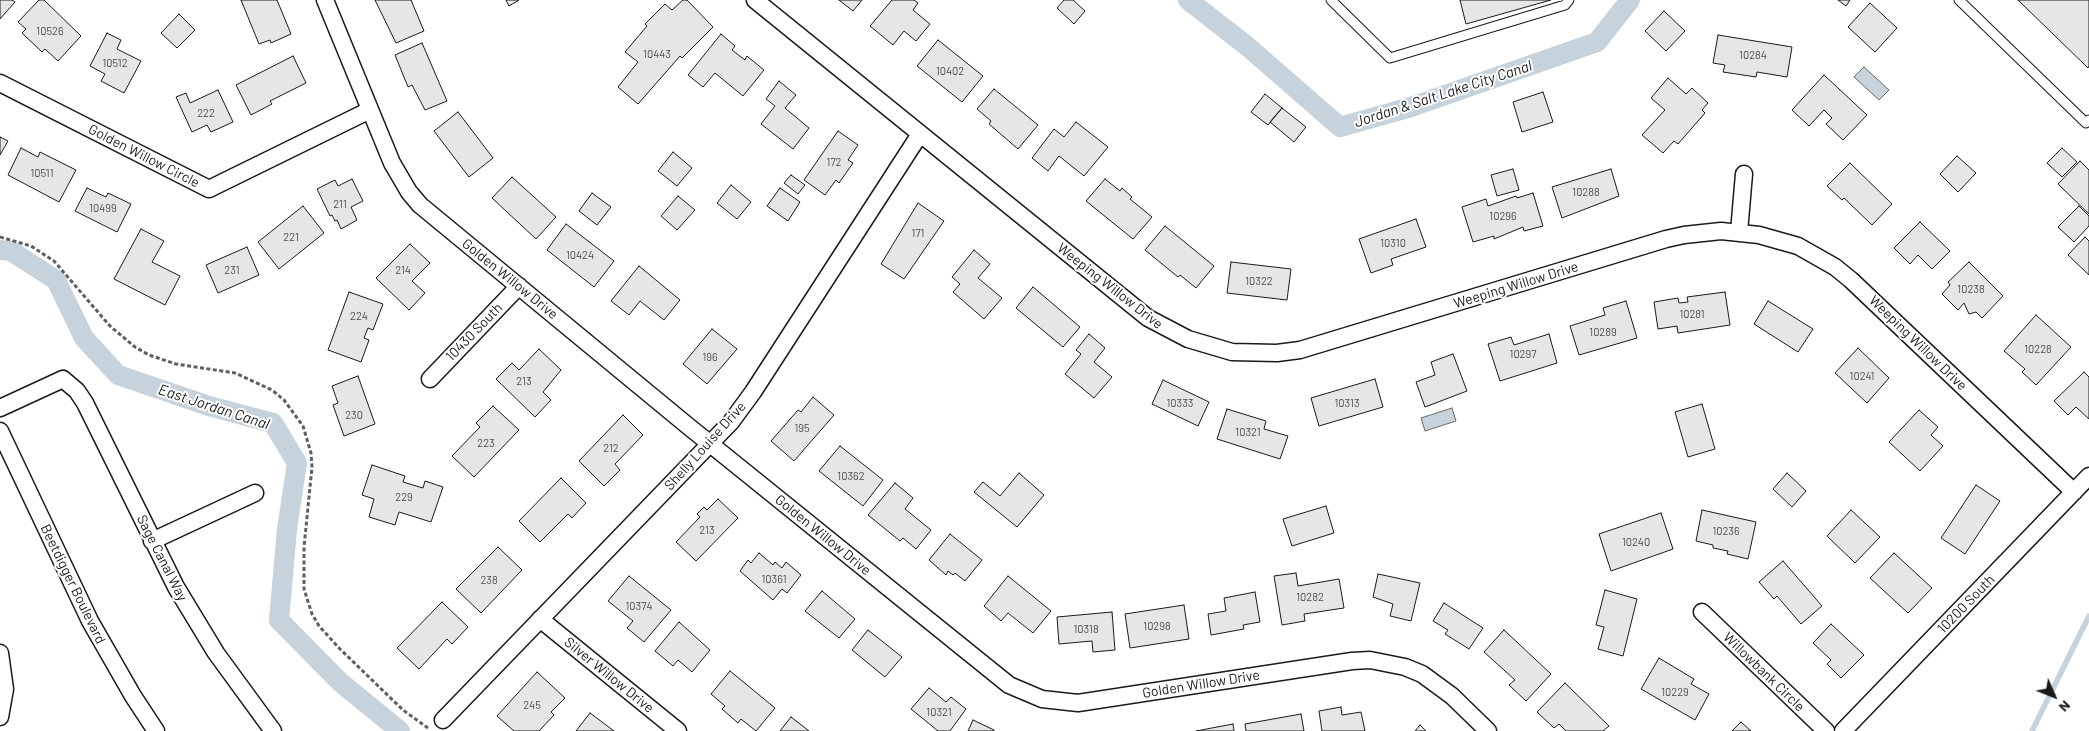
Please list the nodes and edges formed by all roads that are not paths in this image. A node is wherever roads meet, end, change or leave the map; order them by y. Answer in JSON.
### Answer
{"nodes":[{"id":1,"x":325,"y":0,"type":"edge"},
{"id":2,"x":755,"y":0,"type":"edge"},
{"id":3,"x":1331,"y":0,"type":"edge"},
{"id":4,"x":1569,"y":0,"type":"edge"},
{"id":5,"x":1959,"y":0,"type":"edge"},
{"id":6,"x":0,"y":83,"type":"edge"},
{"id":7,"x":370,"y":110,"type":"junction"},
{"id":8,"x":2089,"y":120,"type":"edge"},
{"id":9,"x":920,"y":134,"type":"junction"},
{"id":10,"x":1744,"y":174,"type":"dead end"},
{"id":11,"x":1739,"y":232,"type":"junction"},
{"id":12,"x":519,"y":286,"type":"junction"},
{"id":13,"x":430,"y":379,"type":"dead end"},
{"id":14,"x":0,"y":408,"type":"edge"},
{"id":15,"x":0,"y":431,"type":"edge"},
{"id":16,"x":710,"y":443,"type":"junction"},
{"id":17,"x":2089,"y":476,"type":"edge"},
{"id":18,"x":2074,"y":492,"type":"junction"},
{"id":19,"x":255,"y":493,"type":"dead end"},
{"id":20,"x":152,"y":541,"type":"junction"},
{"id":21,"x":1702,"y":612,"type":"dead end"},
{"id":22,"x":540,"y":619,"type":"junction"},
{"id":23,"x":0,"y":653,"type":"edge"},
{"id":24,"x":0,"y":717,"type":"edge"},
{"id":25,"x":437,"y":725,"type":"edge"},
{"id":26,"x":156,"y":731,"type":"edge"},
{"id":27,"x":273,"y":731,"type":"edge"},
{"id":28,"x":678,"y":731,"type":"edge"},
{"id":29,"x":1488,"y":731,"type":"edge"},
{"id":30,"x":1826,"y":731,"type":"edge"},
{"id":31,"x":1843,"y":731,"type":"edge"}],
"edges":[{"from":1,"to":7,"type":"street","name":"Golden Willow Drive"},
{"from":2,"to":9,"type":"street","name":"Weeping Willow Drive"},
{"from":3,"to":4,"type":"lane"},
{"from":5,"to":8,"type":"lane"},
{"from":6,"to":7,"type":"street","name":"Golden Willow Circle"},
{"from":7,"to":12,"type":"street","name":"Golden Willow Drive"},
{"from":9,"to":11,"type":"street","name":"Weeping Willow Drive"},
{"from":9,"to":16,"type":"street","name":"Shelly Louise Drive"},
{"from":10,"to":11,"type":"street"},
{"from":11,"to":18,"type":"street","name":"Weeping Willow Drive"},
{"from":12,"to":13,"type":"street","name":"10430 South"},
{"from":12,"to":16,"type":"street","name":"Golden Willow Drive"},
{"from":14,"to":20,"type":"street","name":"Sage Canal Way"},
{"from":15,"to":26,"type":"street","name":"Beetdigger Boulevard"},
{"from":16,"to":22,"type":"street","name":"Shelly Louise Drive"},
{"from":16,"to":29,"type":"street","name":"Golden Willow Drive"},
{"from":17,"to":18,"type":"street","name":"10200 South"},
{"from":18,"to":31,"type":"street","name":"10200 South"},
{"from":19,"to":20,"type":"street"},
{"from":20,"to":27,"type":"street","name":"Sage Canal Way"},
{"from":21,"to":30,"type":"street","name":"Willowbank Circle"},
{"from":22,"to":25,"type":"street","name":"Shelly Louise Drive"},
{"from":22,"to":28,"type":"street","name":"Silver Willow Drive"},
{"from":23,"to":24,"type":"street"}]}
